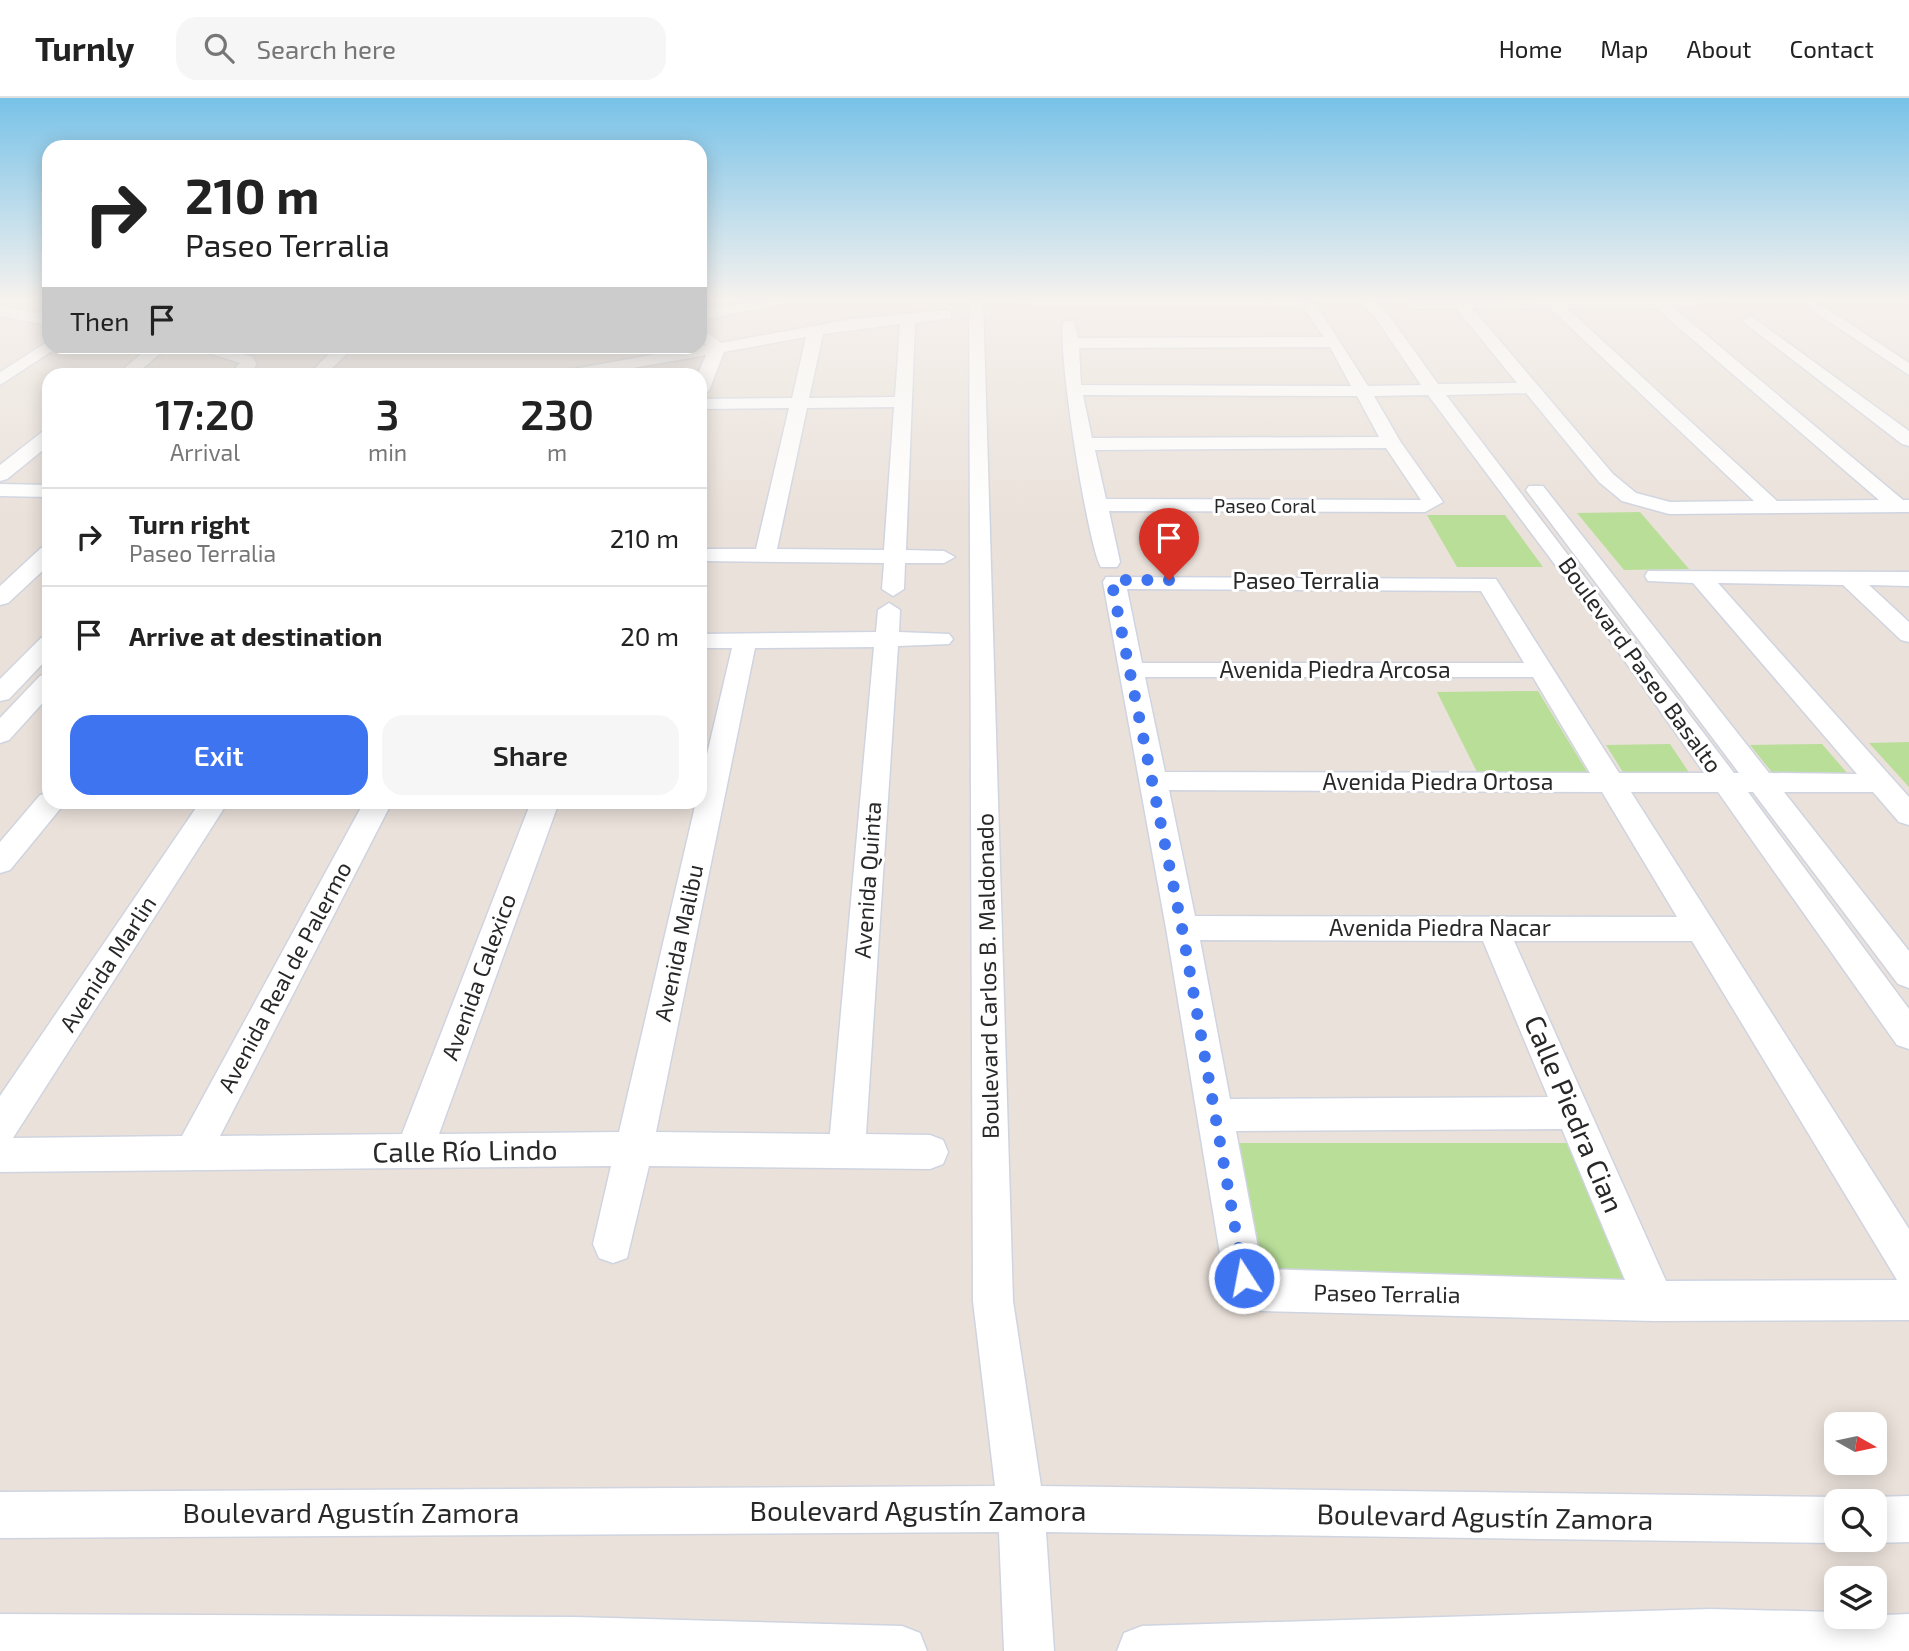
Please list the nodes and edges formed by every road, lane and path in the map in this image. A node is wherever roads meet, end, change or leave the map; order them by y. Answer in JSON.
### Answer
{"nodes":[{"id":1,"x":806,"y":372,"type":"edge"},
{"id":2,"x":905,"y":372,"type":"edge"},
{"id":3,"x":977,"y":372,"type":"edge"},
{"id":4,"x":1072,"y":372,"type":"edge"},
{"id":5,"x":1352,"y":372,"type":"edge"},
{"id":6,"x":1430,"y":372,"type":"edge"},
{"id":7,"x":1435,"y":372,"type":"edge"},
{"id":8,"x":1517,"y":372,"type":"edge"},
{"id":9,"x":1628,"y":372,"type":"edge"},
{"id":10,"x":1743,"y":372,"type":"edge"},
{"id":11,"x":1819,"y":372,"type":"edge"},
{"id":12,"x":1530,"y":388,"type":"junction"},
{"id":13,"x":1073,"y":390,"type":"junction"},
{"id":14,"x":1445,"y":390,"type":"junction"},
{"id":15,"x":1363,"y":391,"type":"junction"},
{"id":16,"x":903,"y":402,"type":"junction"},
{"id":17,"x":799,"y":403,"type":"junction"},
{"id":18,"x":707,"y":404,"type":"edge"},
{"id":19,"x":1909,"y":440,"type":"edge"},
{"id":20,"x":42,"y":442,"type":"edge"},
{"id":21,"x":1391,"y":442,"type":"junction"},
{"id":22,"x":1082,"y":444,"type":"junction"},
{"id":23,"x":0,"y":475,"type":"edge"},
{"id":24,"x":0,"y":490,"type":"edge"},
{"id":25,"x":42,"y":491,"type":"edge"},
{"id":26,"x":1098,"y":505,"type":"junction"},
{"id":27,"x":1904,"y":506,"type":"edge"},
{"id":28,"x":1773,"y":508,"type":"junction"},
{"id":29,"x":707,"y":555,"type":"edge"},
{"id":30,"x":765,"y":555,"type":"junction"},
{"id":31,"x":894,"y":556,"type":"junction"},
{"id":32,"x":944,"y":557,"type":"dead end"},
{"id":33,"x":42,"y":560,"type":"edge"},
{"id":34,"x":1109,"y":562,"type":"dead end"},
{"id":35,"x":0,"y":570,"type":"edge"},
{"id":36,"x":30,"y":571,"type":"junction"},
{"id":37,"x":1656,"y":576,"type":"dead end"},
{"id":38,"x":1699,"y":576,"type":"junction"},
{"id":39,"x":1849,"y":578,"type":"junction"},
{"id":40,"x":1909,"y":579,"type":"edge"},
{"id":41,"x":0,"y":598,"type":"edge"},
{"id":42,"x":890,"y":613,"type":"junction"},
{"id":43,"x":1909,"y":635,"type":"edge"},
{"id":44,"x":941,"y":639,"type":"dead end"},
{"id":45,"x":707,"y":641,"type":"edge"},
{"id":46,"x":745,"y":641,"type":"junction"},
{"id":47,"x":42,"y":650,"type":"edge"},
{"id":48,"x":1130,"y":670,"type":"junction"},
{"id":49,"x":1539,"y":670,"type":"junction"},
{"id":50,"x":42,"y":688,"type":"edge"},
{"id":51,"x":0,"y":693,"type":"edge"},
{"id":52,"x":0,"y":733,"type":"edge"},
{"id":53,"x":1724,"y":781,"type":"junction"},
{"id":54,"x":1151,"y":782,"type":"junction"},
{"id":55,"x":1608,"y":782,"type":"junction"},
{"id":56,"x":1763,"y":782,"type":"junction"},
{"id":57,"x":1881,"y":783,"type":"junction"},
{"id":58,"x":44,"y":809,"type":"edge"},
{"id":59,"x":210,"y":809,"type":"edge"},
{"id":60,"x":374,"y":809,"type":"edge"},
{"id":61,"x":541,"y":809,"type":"edge"},
{"id":62,"x":1909,"y":815,"type":"edge"},
{"id":63,"x":0,"y":862,"type":"edge"},
{"id":64,"x":1182,"y":928,"type":"junction"},
{"id":65,"x":1493,"y":928,"type":"junction"},
{"id":66,"x":1699,"y":929,"type":"junction"},
{"id":67,"x":1909,"y":975,"type":"edge"},
{"id":68,"x":1909,"y":1035,"type":"edge"},
{"id":69,"x":1574,"y":1113,"type":"junction"},
{"id":70,"x":1213,"y":1115,"type":"junction"},
{"id":71,"x":1,"y":1143,"type":"edge"},
{"id":72,"x":633,"y":1149,"type":"junction"},
{"id":73,"x":847,"y":1150,"type":"junction"},
{"id":74,"x":414,"y":1152,"type":"junction"},
{"id":75,"x":930,"y":1152,"type":"dead end"},
{"id":76,"x":192,"y":1153,"type":"junction"},
{"id":77,"x":613,"y":1244,"type":"dead end"},
{"id":78,"x":1909,"y":1265,"type":"edge"},
{"id":79,"x":1909,"y":1300,"type":"edge"},
{"id":80,"x":1654,"y":1301,"type":"junction"},
{"id":81,"x":1021,"y":1509,"type":"junction"},
{"id":82,"x":0,"y":1515,"type":"edge"},
{"id":83,"x":1824,"y":1520,"type":"edge"},
{"id":84,"x":1887,"y":1520,"type":"edge"},
{"id":85,"x":1909,"y":1520,"type":"edge"},
{"id":86,"x":0,"y":1639,"type":"edge"},
{"id":87,"x":1909,"y":1639,"type":"edge"},
{"id":88,"x":902,"y":1651,"type":"edge"},
{"id":89,"x":1029,"y":1651,"type":"edge"},
{"id":90,"x":1142,"y":1651,"type":"edge"}],
"edges":[{"from":1,"to":17,"type":"street"},
{"from":2,"to":16,"type":"street","name":"Avenida Quinta"},
{"from":3,"to":81,"type":"street","name":"Boulevard Carlos B. Maldonado"},
{"from":4,"to":13,"type":"street"},
{"from":5,"to":15,"type":"street"},
{"from":6,"to":14,"type":"street","name":"Boulevard Paseo Basalto"},
{"from":7,"to":14,"type":"street","name":"Boulevard Paseo Basalto"},
{"from":8,"to":12,"type":"street"},
{"from":9,"to":28,"type":"street"},
{"from":10,"to":27,"type":"street"},
{"from":11,"to":19,"type":"street"},
{"from":12,"to":14,"type":"street"},
{"from":12,"to":28,"type":"street"},
{"from":13,"to":15,"type":"street"},
{"from":13,"to":22,"type":"street"},
{"from":14,"to":15,"type":"street"},
{"from":14,"to":53,"type":"street","name":"Boulevard Paseo Basalto"},
{"from":14,"to":56,"type":"street","name":"Boulevard Paseo Basalto"},
{"from":15,"to":21,"type":"street"},
{"from":16,"to":17,"type":"street"},
{"from":16,"to":31,"type":"street","name":"Avenida Quinta"},
{"from":17,"to":18,"type":"street"},
{"from":17,"to":30,"type":"street"},
{"from":20,"to":23,"type":"street"},
{"from":21,"to":22,"type":"street"},
{"from":21,"to":26,"type":"street","name":"Paseo Coral"},
{"from":22,"to":26,"type":"street"},
{"from":24,"to":25,"type":"street"},
{"from":26,"to":34,"type":"street"},
{"from":27,"to":28,"type":"street"},
{"from":29,"to":30,"type":"street"},
{"from":30,"to":31,"type":"street"},
{"from":31,"to":32,"type":"street"},
{"from":31,"to":42,"type":"street","name":"Avenida Quinta"},
{"from":33,"to":36,"type":"street"},
{"from":35,"to":36,"type":"street"},
{"from":36,"to":41,"type":"street"},
{"from":37,"to":38,"type":"street"},
{"from":38,"to":39,"type":"street"},
{"from":38,"to":57,"type":"street"},
{"from":39,"to":40,"type":"street"},
{"from":39,"to":43,"type":"street"},
{"from":42,"to":44,"type":"street"},
{"from":42,"to":46,"type":"street"},
{"from":42,"to":73,"type":"street","name":"Avenida Quinta"},
{"from":45,"to":46,"type":"street"},
{"from":46,"to":72,"type":"street","name":"Avenida Malibu"},
{"from":47,"to":51,"type":"street"},
{"from":48,"to":49,"type":"street","name":"Avenida Piedra Arcosa"},
{"from":48,"to":49,"type":"street","name":"Paseo Terralia"},
{"from":48,"to":54,"type":"street","name":"Paseo Terralia"},
{"from":49,"to":55,"type":"street","name":"Paseo Terralia"},
{"from":50,"to":52,"type":"street"},
{"from":53,"to":55,"type":"street","name":"Avenida Piedra Ortosa"},
{"from":53,"to":56,"type":"street","name":"Avenida Piedra Ortosa"},
{"from":53,"to":68,"type":"street","name":"Boulevard Paseo Basalto"},
{"from":54,"to":55,"type":"street","name":"Avenida Piedra Ortosa"},
{"from":54,"to":64,"type":"street","name":"Paseo Terralia"},
{"from":55,"to":66,"type":"street","name":"Paseo Terralia"},
{"from":56,"to":57,"type":"street","name":"Avenida Piedra Ortosa"},
{"from":56,"to":67,"type":"street","name":"Boulevard Paseo Basalto"},
{"from":57,"to":62,"type":"street"},
{"from":58,"to":63,"type":"street"},
{"from":59,"to":71,"type":"street","name":"Avenida Marlin"},
{"from":60,"to":76,"type":"street","name":"Avenida Real de Palermo"},
{"from":61,"to":74,"type":"street","name":"Avenida Calexico"},
{"from":64,"to":65,"type":"street","name":"Avenida Piedra Nacar"},
{"from":64,"to":70,"type":"street","name":"Paseo Terralia"},
{"from":65,"to":66,"type":"street","name":"Avenida Piedra Nacar"},
{"from":65,"to":69,"type":"street","name":"Calle Piedra Cian"},
{"from":66,"to":78,"type":"street","name":"Paseo Terralia"},
{"from":69,"to":70,"type":"street"},
{"from":69,"to":80,"type":"street","name":"Calle Piedra Cian"},
{"from":70,"to":80,"type":"street","name":"Paseo Terralia"},
{"from":71,"to":76,"type":"street","name":"Calle Río Lindo"},
{"from":72,"to":73,"type":"street","name":"Calle Río Lindo"},
{"from":72,"to":74,"type":"street","name":"Calle Río Lindo"},
{"from":72,"to":77,"type":"street","name":"Avenida Malibu"},
{"from":73,"to":75,"type":"street","name":"Calle Río Lindo"},
{"from":74,"to":76,"type":"street","name":"Calle Río Lindo"},
{"from":79,"to":80,"type":"street","name":"Paseo Terralia"},
{"from":81,"to":82,"type":"street","name":"Boulevard Agustín Zamora"},
{"from":81,"to":83,"type":"street","name":"Boulevard Agustín Zamora"},
{"from":81,"to":89,"type":"street","name":"Boulevard Carlos B. Maldonado"},
{"from":84,"to":85,"type":"street"},
{"from":86,"to":88,"type":"street"},
{"from":87,"to":90,"type":"street"}]}
